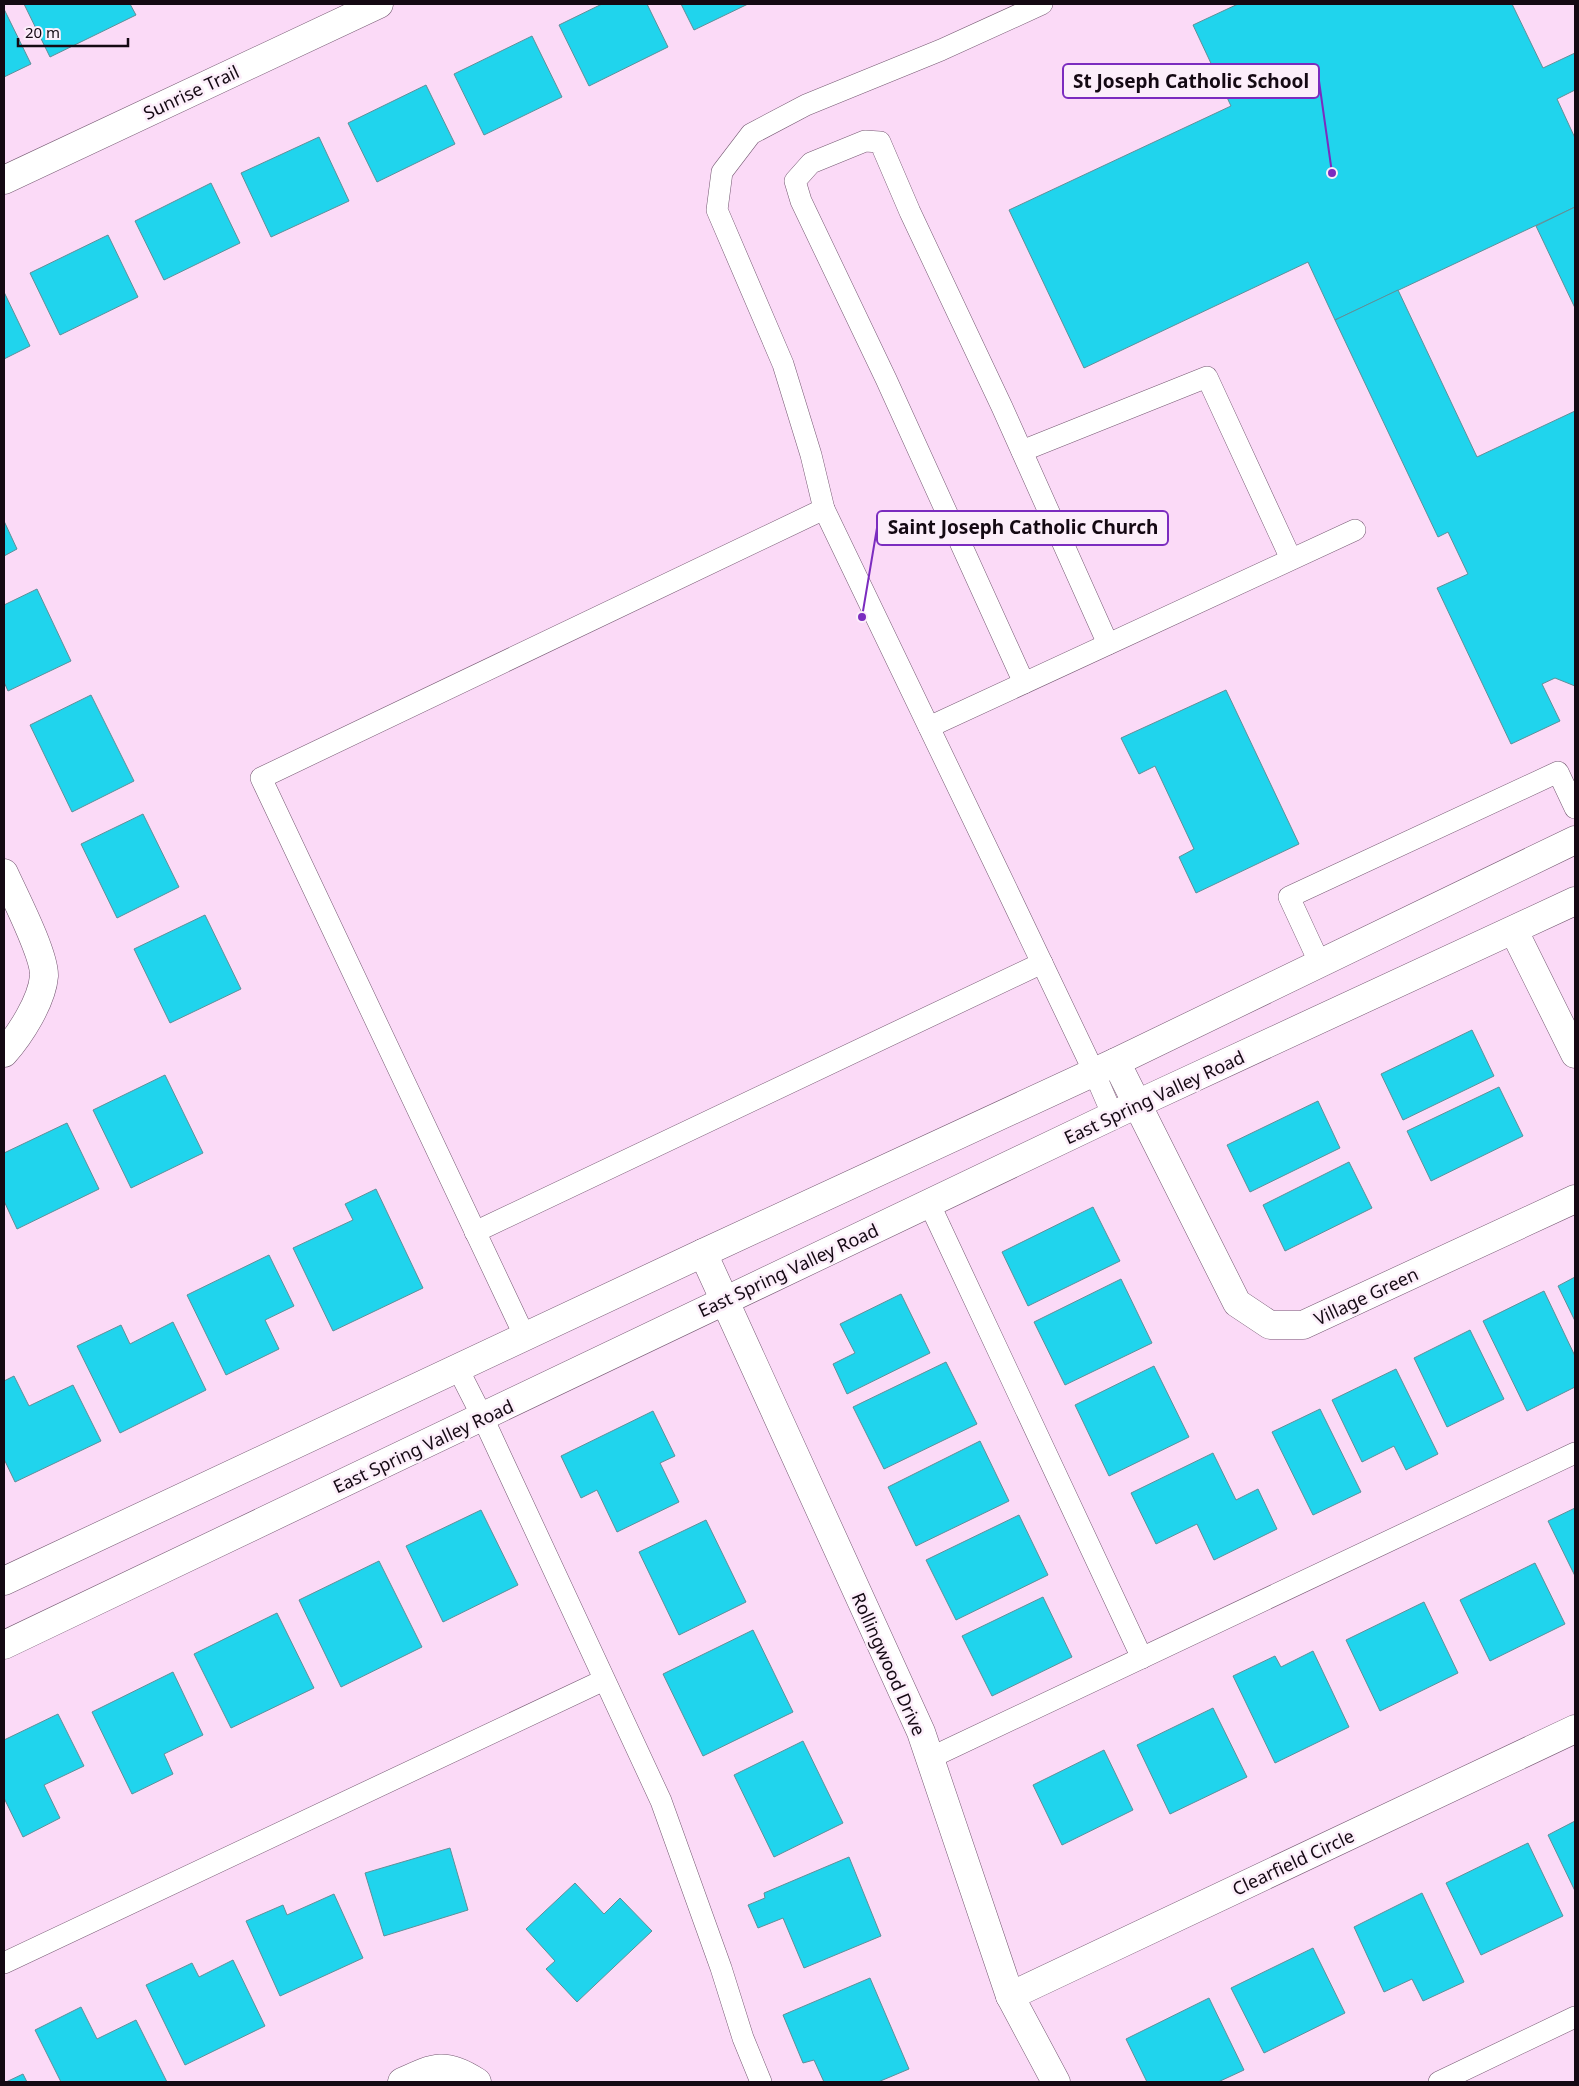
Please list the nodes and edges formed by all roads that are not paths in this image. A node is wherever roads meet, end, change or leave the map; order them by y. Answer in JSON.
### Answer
{"nodes":[{"id":1,"x":379,"y":4,"type":"edge"},
{"id":2,"x":1042,"y":4,"type":"edge"},
{"id":3,"x":4,"y":180,"type":"edge"},
{"id":4,"x":1022,"y":451,"type":"junction"},
{"id":5,"x":824,"y":509,"type":"junction"},
{"id":6,"x":1355,"y":530,"type":"dead end"},
{"id":7,"x":1291,"y":559,"type":"junction"},
{"id":8,"x":1108,"y":644,"type":"junction"},
{"id":9,"x":1024,"y":683,"type":"junction"},
{"id":10,"x":929,"y":727,"type":"junction"},
{"id":11,"x":1575,"y":808,"type":"edge"},
{"id":12,"x":1575,"y":840,"type":"edge"},
{"id":13,"x":4,"y":873,"type":"edge"},
{"id":14,"x":1575,"y":901,"type":"edge"},
{"id":15,"x":1514,"y":931,"type":"junction"},
{"id":16,"x":1042,"y":963,"type":"junction"},
{"id":17,"x":1320,"y":964,"type":"junction"},
{"id":18,"x":4,"y":1053,"type":"edge"},
{"id":19,"x":1575,"y":1054,"type":"edge"},
{"id":20,"x":1106,"y":1067,"type":"junction"},
{"id":21,"x":1137,"y":1104,"type":"junction"},
{"id":22,"x":1113,"y":1116,"type":"junction"},
{"id":23,"x":1575,"y":1199,"type":"edge"},
{"id":24,"x":929,"y":1203,"type":"junction"},
{"id":25,"x":475,"y":1232,"type":"junction"},
{"id":26,"x":703,"y":1253,"type":"junction"},
{"id":27,"x":724,"y":1301,"type":"junction"},
{"id":28,"x":525,"y":1337,"type":"junction"},
{"id":29,"x":458,"y":1369,"type":"junction"},
{"id":30,"x":483,"y":1418,"type":"junction"},
{"id":31,"x":1575,"y":1453,"type":"edge"},
{"id":32,"x":4,"y":1581,"type":"edge"},
{"id":33,"x":4,"y":1645,"type":"edge"},
{"id":34,"x":1142,"y":1658,"type":"junction"},
{"id":35,"x":604,"y":1680,"type":"junction"},
{"id":36,"x":1575,"y":1729,"type":"edge"},
{"id":37,"x":930,"y":1758,"type":"junction"},
{"id":38,"x":4,"y":1963,"type":"edge"},
{"id":39,"x":1010,"y":1996,"type":"junction"},
{"id":40,"x":1575,"y":2017,"type":"edge"},
{"id":41,"x":402,"y":2082,"type":"edge"},
{"id":42,"x":477,"y":2082,"type":"edge"},
{"id":43,"x":761,"y":2082,"type":"edge"},
{"id":44,"x":1056,"y":2082,"type":"edge"},
{"id":45,"x":1438,"y":2082,"type":"edge"}],
"edges":[{"from":1,"to":3,"type":"street","name":"Sunrise Trail"},
{"from":2,"to":5,"type":"lane"},
{"from":4,"to":7,"type":"lane"},
{"from":4,"to":8,"type":"lane"},
{"from":4,"to":9,"type":"lane"},
{"from":5,"to":10,"type":"lane"},
{"from":5,"to":25,"type":"lane"},
{"from":6,"to":7,"type":"lane"},
{"from":7,"to":8,"type":"lane"},
{"from":8,"to":9,"type":"lane"},
{"from":9,"to":10,"type":"lane"},
{"from":10,"to":16,"type":"lane"},
{"from":11,"to":17,"type":"lane"},
{"from":12,"to":17,"type":"street"},
{"from":13,"to":18,"type":"street"},
{"from":14,"to":15,"type":"street","name":"East Spring Valley Road"},
{"from":15,"to":19,"type":"street"},
{"from":15,"to":21,"type":"street","name":"East Spring Valley Road"},
{"from":16,"to":20,"type":"lane"},
{"from":16,"to":25,"type":"lane"},
{"from":17,"to":20,"type":"street"},
{"from":20,"to":21,"type":"street","name":"Village Green"},
{"from":20,"to":22,"type":"lane"},
{"from":20,"to":26,"type":"street"},
{"from":21,"to":22,"type":"street","name":"East Spring Valley Road"},
{"from":21,"to":23,"type":"street","name":"Village Green"},
{"from":22,"to":24,"type":"street","name":"East Spring Valley Road"},
{"from":24,"to":27,"type":"street","name":"East Spring Valley Road"},
{"from":24,"to":34,"type":"lane"},
{"from":25,"to":28,"type":"lane"},
{"from":26,"to":27,"type":"street","name":"Rollingwood Drive"},
{"from":26,"to":28,"type":"street"},
{"from":27,"to":30,"type":"street","name":"East Spring Valley Road"},
{"from":27,"to":37,"type":"street","name":"Rollingwood Drive"},
{"from":28,"to":29,"type":"street"},
{"from":29,"to":30,"type":"lane"},
{"from":29,"to":32,"type":"street"},
{"from":30,"to":33,"type":"street","name":"East Spring Valley Road"},
{"from":30,"to":35,"type":"lane"},
{"from":31,"to":34,"type":"lane"},
{"from":34,"to":37,"type":"lane"},
{"from":35,"to":38,"type":"lane"},
{"from":35,"to":43,"type":"lane"},
{"from":36,"to":39,"type":"street","name":"Clearfield Circle"},
{"from":37,"to":39,"type":"street","name":"Rollingwood Drive"},
{"from":39,"to":44,"type":"street","name":"Rollingwood Drive"},
{"from":40,"to":45,"type":"lane"},
{"from":41,"to":42,"type":"street"}]}
